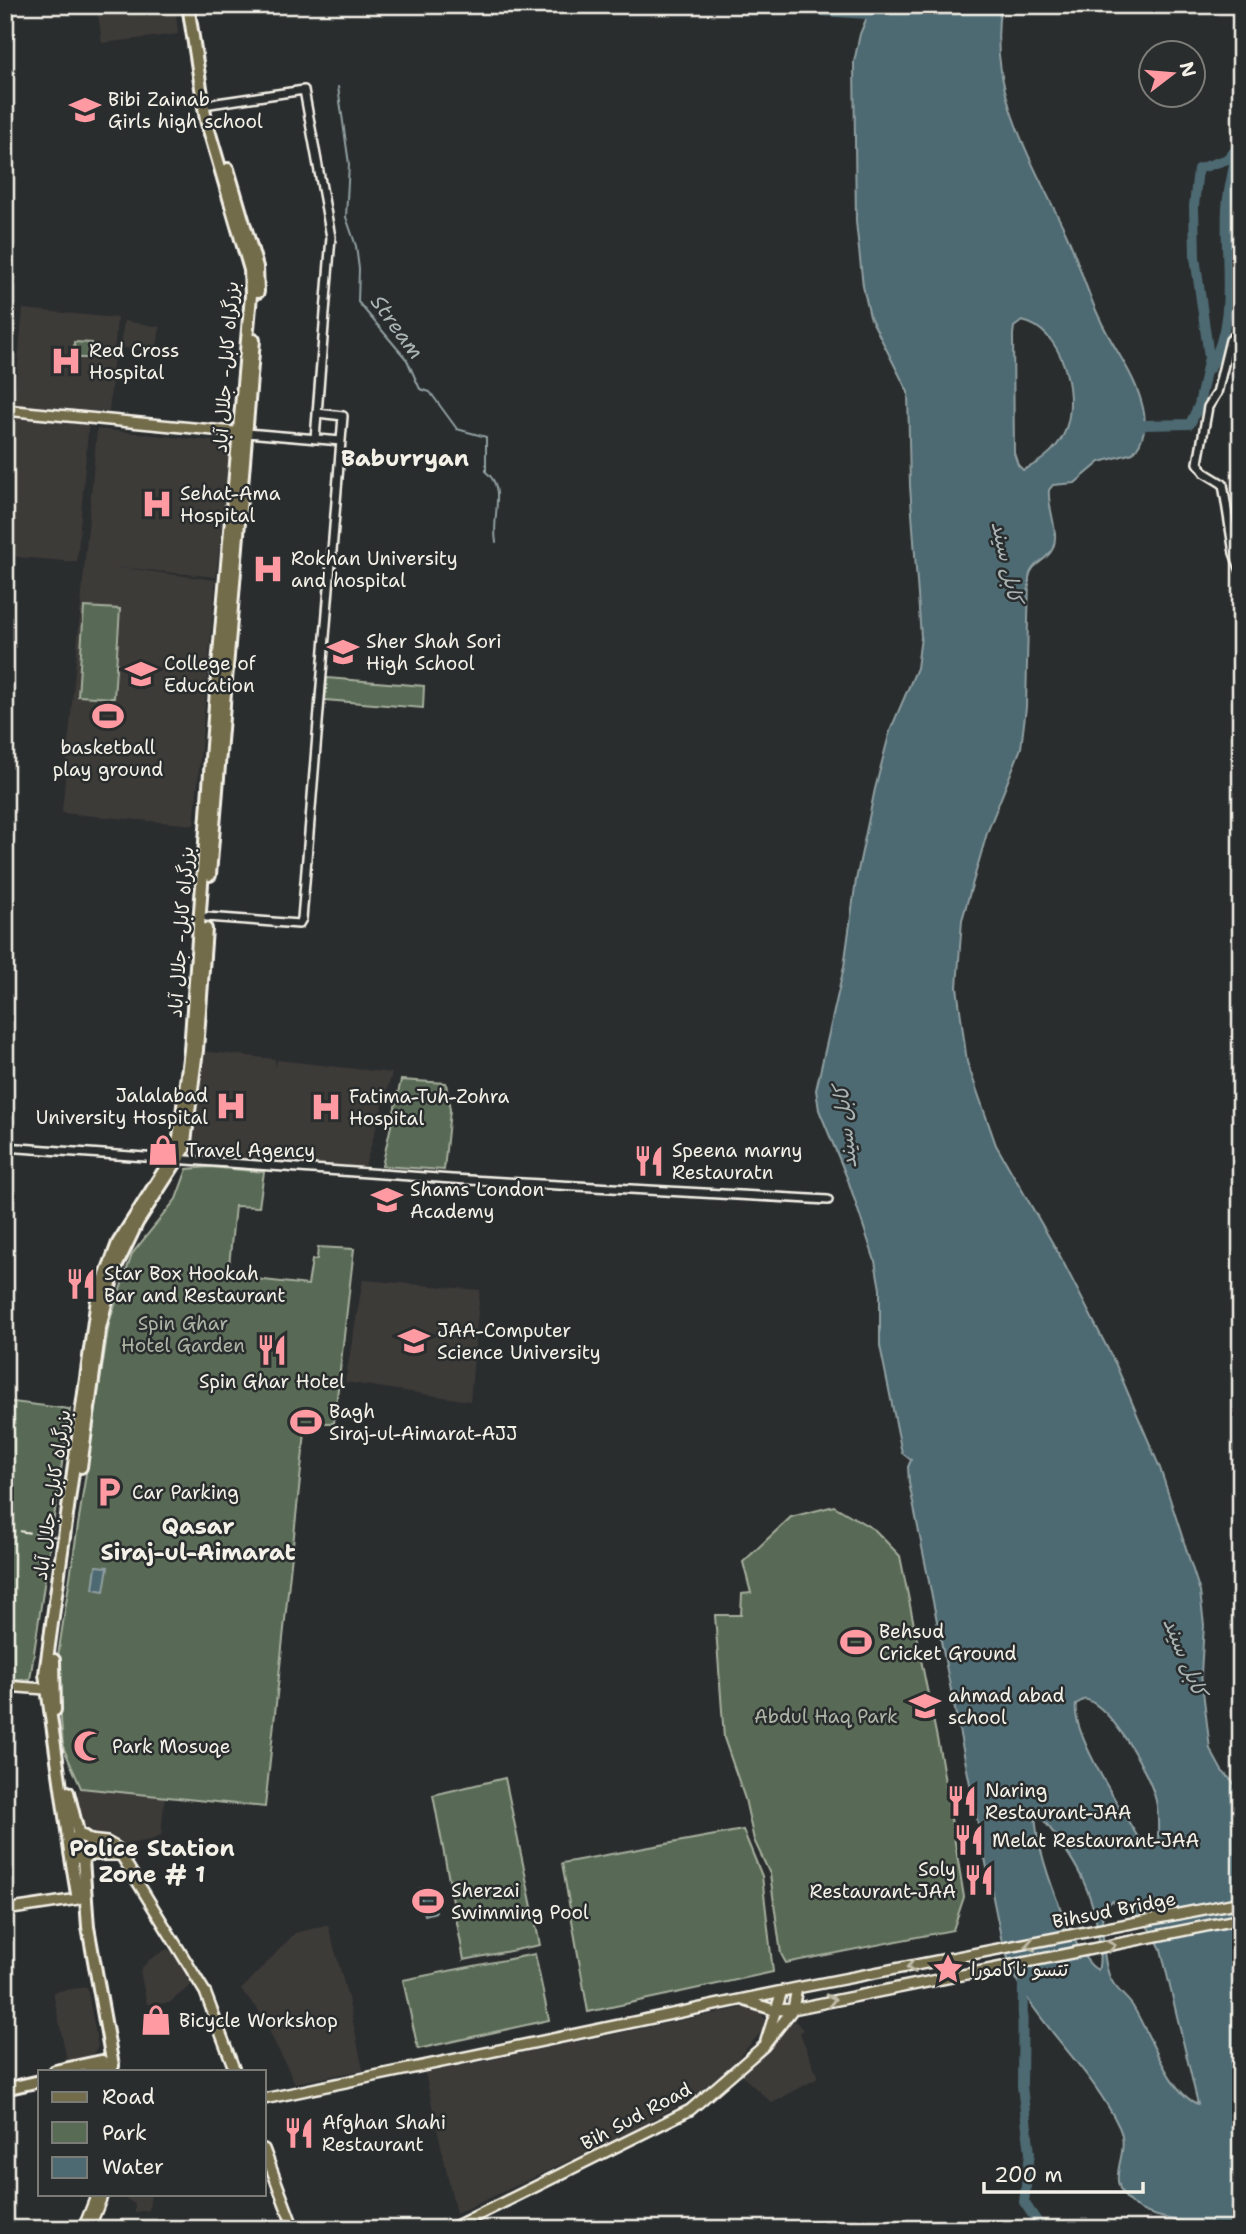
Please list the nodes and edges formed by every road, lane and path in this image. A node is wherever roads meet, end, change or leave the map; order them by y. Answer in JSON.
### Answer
{"nodes":[{"id":1,"x":188,"y":5,"type":"edge"},
{"id":2,"x":195,"y":5,"type":"edge"},
{"id":3,"x":210,"y":104,"type":"junction"},
{"id":4,"x":1241,"y":330,"type":"edge"},
{"id":5,"x":5,"y":410,"type":"edge"},
{"id":6,"x":317,"y":414,"type":"junction"},
{"id":7,"x":243,"y":433,"type":"junction"},
{"id":8,"x":315,"y":439,"type":"junction"},
{"id":9,"x":341,"y":441,"type":"junction"},
{"id":10,"x":1241,"y":571,"type":"edge"},
{"id":11,"x":1241,"y":680,"type":"edge"},
{"id":12,"x":1241,"y":694,"type":"edge"},
{"id":13,"x":203,"y":917,"type":"junction"},
{"id":14,"x":5,"y":1147,"type":"edge"},
{"id":15,"x":176,"y":1158,"type":"junction"},
{"id":16,"x":828,"y":1200,"type":"dead end"},
{"id":17,"x":5,"y":1686,"type":"edge"},
{"id":18,"x":45,"y":1689,"type":"junction"},
{"id":19,"x":77,"y":1843,"type":"junction"},
{"id":20,"x":120,"y":1855,"type":"junction"},
{"id":21,"x":86,"y":1857,"type":"junction"},
{"id":22,"x":78,"y":1899,"type":"junction"},
{"id":23,"x":1241,"y":1902,"type":"edge"},
{"id":24,"x":5,"y":1910,"type":"edge"},
{"id":25,"x":1241,"y":1919,"type":"edge"},
{"id":26,"x":858,"y":1977,"type":"junction"},
{"id":27,"x":797,"y":1988,"type":"junction"},
{"id":28,"x":782,"y":1991,"type":"junction"},
{"id":29,"x":862,"y":1993,"type":"junction"},
{"id":30,"x":741,"y":2000,"type":"junction"},
{"id":31,"x":793,"y":2009,"type":"junction"},
{"id":32,"x":774,"y":2010,"type":"junction"},
{"id":33,"x":764,"y":2046,"type":"junction"},
{"id":34,"x":110,"y":2066,"type":"edge"},
{"id":35,"x":66,"y":2070,"type":"edge"},
{"id":36,"x":235,"y":2070,"type":"edge"},
{"id":37,"x":38,"y":2074,"type":"edge"},
{"id":38,"x":38,"y":2081,"type":"edge"},
{"id":39,"x":5,"y":2082,"type":"edge"},
{"id":40,"x":5,"y":2089,"type":"edge"},
{"id":41,"x":266,"y":2099,"type":"edge"},
{"id":42,"x":266,"y":2154,"type":"edge"},
{"id":43,"x":96,"y":2196,"type":"edge"},
{"id":44,"x":102,"y":2196,"type":"edge"},
{"id":45,"x":83,"y":2229,"type":"edge"},
{"id":46,"x":89,"y":2229,"type":"edge"},
{"id":47,"x":294,"y":2229,"type":"edge"},
{"id":48,"x":450,"y":2229,"type":"edge"}],
"edges":[{"from":1,"to":7,"type":"highway","name":"بزرگراه کابل- جلال آباد"},
{"from":2,"to":3,"type":"highway","name":"بزرگراه کابل- جلال آباد"},
{"from":3,"to":6,"type":"street"},
{"from":3,"to":7,"type":"highway","name":"بزرگراه کابل- جلال آباد"},
{"from":4,"to":10,"type":"street"},
{"from":5,"to":7,"type":"main road"},
{"from":6,"to":8,"type":"street"},
{"from":6,"to":9,"type":"street"},
{"from":7,"to":8,"type":"street"},
{"from":7,"to":13,"type":"highway","name":"بزرگراه کابل- جلال آباد"},
{"from":8,"to":9,"type":"street"},
{"from":9,"to":13,"type":"street"},
{"from":11,"to":12,"type":"street"},
{"from":13,"to":15,"type":"highway","name":"بزرگراه کابل- جلال آباد"},
{"from":14,"to":15,"type":"street"},
{"from":15,"to":16,"type":"street"},
{"from":15,"to":18,"type":"highway","name":"بزرگراه کابل- جلال آباد"},
{"from":15,"to":19,"type":"highway","name":"بزرگراه کابل- جلال آباد"},
{"from":17,"to":18,"type":"main road"},
{"from":18,"to":19,"type":"highway","name":"بزرگراه کابل- جلال آباد"},
{"from":19,"to":20,"type":"main road"},
{"from":19,"to":21,"type":"highway"},
{"from":19,"to":21,"type":"highway"},
{"from":19,"to":22,"type":"highway","name":"بزرگراه کابل- جلال آباد"},
{"from":20,"to":21,"type":"main road"},
{"from":20,"to":36,"type":"main road"},
{"from":21,"to":34,"type":"highway"},
{"from":22,"to":24,"type":"main road"},
{"from":22,"to":34,"type":"highway","name":"بزرگراه کابل- جلال آباد"},
{"from":23,"to":26,"type":"main road","name":"Bihsud Bridge","one_way":true},
{"from":29,"to":25,"type":"main road","one_way":true},
{"from":26,"to":27,"type":"main road","name":"Bihsud Bridge"},
{"from":26,"to":29,"type":"main road"},
{"from":27,"to":28,"type":"main road","name":"Bihsud Bridge"},
{"from":27,"to":31,"type":"main road","name":"Bih Sud Road"},
{"from":28,"to":30,"type":"main road","name":"Bihsud Bridge"},
{"from":28,"to":32,"type":"main road"},
{"from":31,"to":29,"type":"main road","one_way":true},
{"from":30,"to":32,"type":"main road"},
{"from":30,"to":41,"type":"main road","name":"Bihsud Bridge"},
{"from":31,"to":32,"type":"main road"},
{"from":31,"to":33,"type":"main road","name":"Bih Sud Road"},
{"from":32,"to":33,"type":"main road"},
{"from":33,"to":48,"type":"main road","name":"Bih Sud Road"},
{"from":34,"to":35,"type":"highway"},
{"from":37,"to":39,"type":"highway"},
{"from":38,"to":40,"type":"highway"},
{"from":42,"to":47,"type":"main road"},
{"from":43,"to":45,"type":"main road"},
{"from":44,"to":46,"type":"main road"}]}
